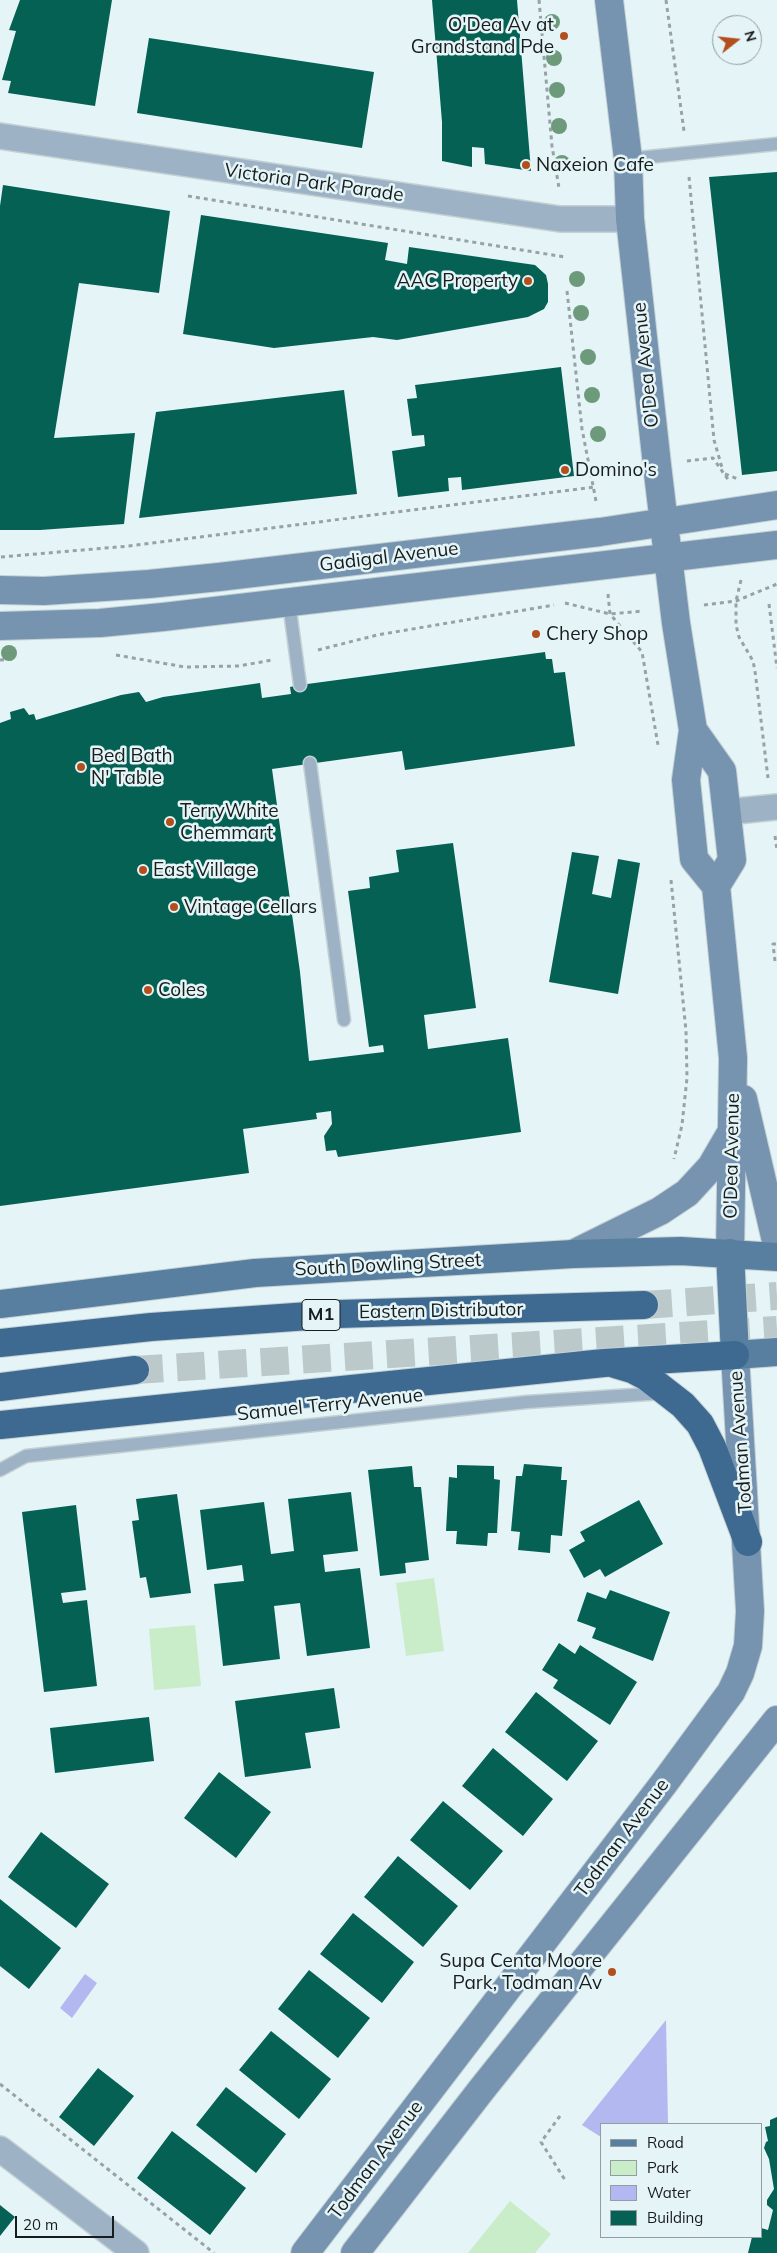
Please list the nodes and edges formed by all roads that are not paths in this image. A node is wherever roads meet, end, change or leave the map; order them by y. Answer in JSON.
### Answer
{"nodes":[{"id":1,"x":609,"y":0,"type":"edge"},
{"id":2,"x":0,"y":136,"type":"edge"},
{"id":3,"x":777,"y":144,"type":"edge"},
{"id":4,"x":628,"y":159,"type":"junction"},
{"id":5,"x":630,"y":219,"type":"junction"},
{"id":6,"x":777,"y":505,"type":"edge"},
{"id":7,"x":664,"y":522,"type":"junction"},
{"id":8,"x":777,"y":545,"type":"edge"},
{"id":9,"x":669,"y":558,"type":"junction"},
{"id":10,"x":0,"y":590,"type":"edge"},
{"id":11,"x":289,"y":603,"type":"junction"},
{"id":12,"x":0,"y":626,"type":"edge"},
{"id":13,"x":300,"y":685,"type":"dead end"},
{"id":14,"x":693,"y":730,"type":"junction"},
{"id":15,"x":310,"y":764,"type":"dead end"},
{"id":16,"x":775,"y":807,"type":"edge"},
{"id":17,"x":726,"y":812,"type":"junction"},
{"id":18,"x":716,"y":886,"type":"junction"},
{"id":19,"x":344,"y":1020,"type":"dead end"},
{"id":20,"x":733,"y":1058,"type":"junction"},
{"id":21,"x":733,"y":1128,"type":"junction"},
{"id":22,"x":777,"y":1244,"type":"edge"},
{"id":23,"x":730,"y":1253,"type":"junction"},
{"id":24,"x":573,"y":1254,"type":"junction"},
{"id":25,"x":777,"y":1257,"type":"edge"},
{"id":26,"x":0,"y":1304,"type":"edge"},
{"id":27,"x":644,"y":1305,"type":"tunnel mouth"},
{"id":28,"x":0,"y":1342,"type":"edge"},
{"id":29,"x":777,"y":1352,"type":"edge"},
{"id":30,"x":735,"y":1355,"type":"junction"},
{"id":31,"x":604,"y":1363,"type":"junction"},
{"id":32,"x":135,"y":1370,"type":"tunnel mouth"},
{"id":33,"x":0,"y":1387,"type":"edge"},
{"id":34,"x":668,"y":1392,"type":"junction"},
{"id":35,"x":0,"y":1425,"type":"edge"},
{"id":36,"x":0,"y":1470,"type":"edge"},
{"id":37,"x":748,"y":1542,"type":"junction"},
{"id":38,"x":777,"y":1720,"type":"edge"},
{"id":39,"x":0,"y":2149,"type":"edge"},
{"id":40,"x":136,"y":2253,"type":"edge"},
{"id":41,"x":305,"y":2253,"type":"edge"},
{"id":42,"x":355,"y":2253,"type":"edge"}],
"edges":[{"from":1,"to":4,"type":"street","name":"O'Dea Avenue"},
{"from":2,"to":5,"type":"street","name":"Victoria Park Parade"},
{"from":3,"to":4,"type":"lane"},
{"from":4,"to":5,"type":"street","name":"O'Dea Avenue"},
{"from":5,"to":7,"type":"street","name":"O'Dea Avenue"},
{"from":6,"to":7,"type":"street","name":"Gadigal Avenue"},
{"from":7,"to":9,"type":"street","name":"O'Dea Avenue"},
{"from":7,"to":10,"type":"street","name":"Gadigal Avenue"},
{"from":8,"to":9,"type":"street","name":"Gadigal Avenue"},
{"from":9,"to":11,"type":"street","name":"Gadigal Avenue"},
{"from":9,"to":14,"type":"street","name":"O'Dea Avenue"},
{"from":11,"to":12,"type":"street","name":"Gadigal Avenue"},
{"from":11,"to":13,"type":"lane"},
{"from":14,"to":17,"type":"street","name":"O'Dea Avenue"},
{"from":14,"to":18,"type":"street","name":"O'Dea Avenue"},
{"from":15,"to":19,"type":"lane"},
{"from":16,"to":17,"type":"street"},
{"from":17,"to":18,"type":"street","name":"O'Dea Avenue"},
{"from":18,"to":20,"type":"street","name":"O'Dea Avenue"},
{"from":20,"to":21,"type":"street","name":"O'Dea Avenue"},
{"from":20,"to":22,"type":"street","name":"O'Dea Avenue"},
{"from":21,"to":23,"type":"street","name":"O'Dea Avenue"},
{"from":21,"to":24,"type":"street"},
{"from":23,"to":24,"type":"main road","name":"South Dowling Street"},
{"from":23,"to":25,"type":"main road","name":"South Dowling Street"},
{"from":23,"to":30,"type":"main road"},
{"from":24,"to":26,"type":"main road","name":"South Dowling Street"},
{"from":27,"to":28,"type":"highway","name":"Eastern Distributor","number":"M1"},
{"from":29,"to":30,"type":"main road"},
{"from":30,"to":31,"type":"highway"},
{"from":30,"to":37,"type":"street","name":"Todman Avenue"},
{"from":31,"to":34,"type":"highway"},
{"from":31,"to":35,"type":"highway"},
{"from":32,"to":33,"type":"highway"},
{"from":34,"to":36,"type":"lane","name":"Samuel Terry Avenue"},
{"from":34,"to":37,"type":"highway"},
{"from":37,"to":41,"type":"street","name":"Todman Avenue"},
{"from":38,"to":42,"type":"street","name":"Todman Avenue"},
{"from":39,"to":40,"type":"street"}]}
